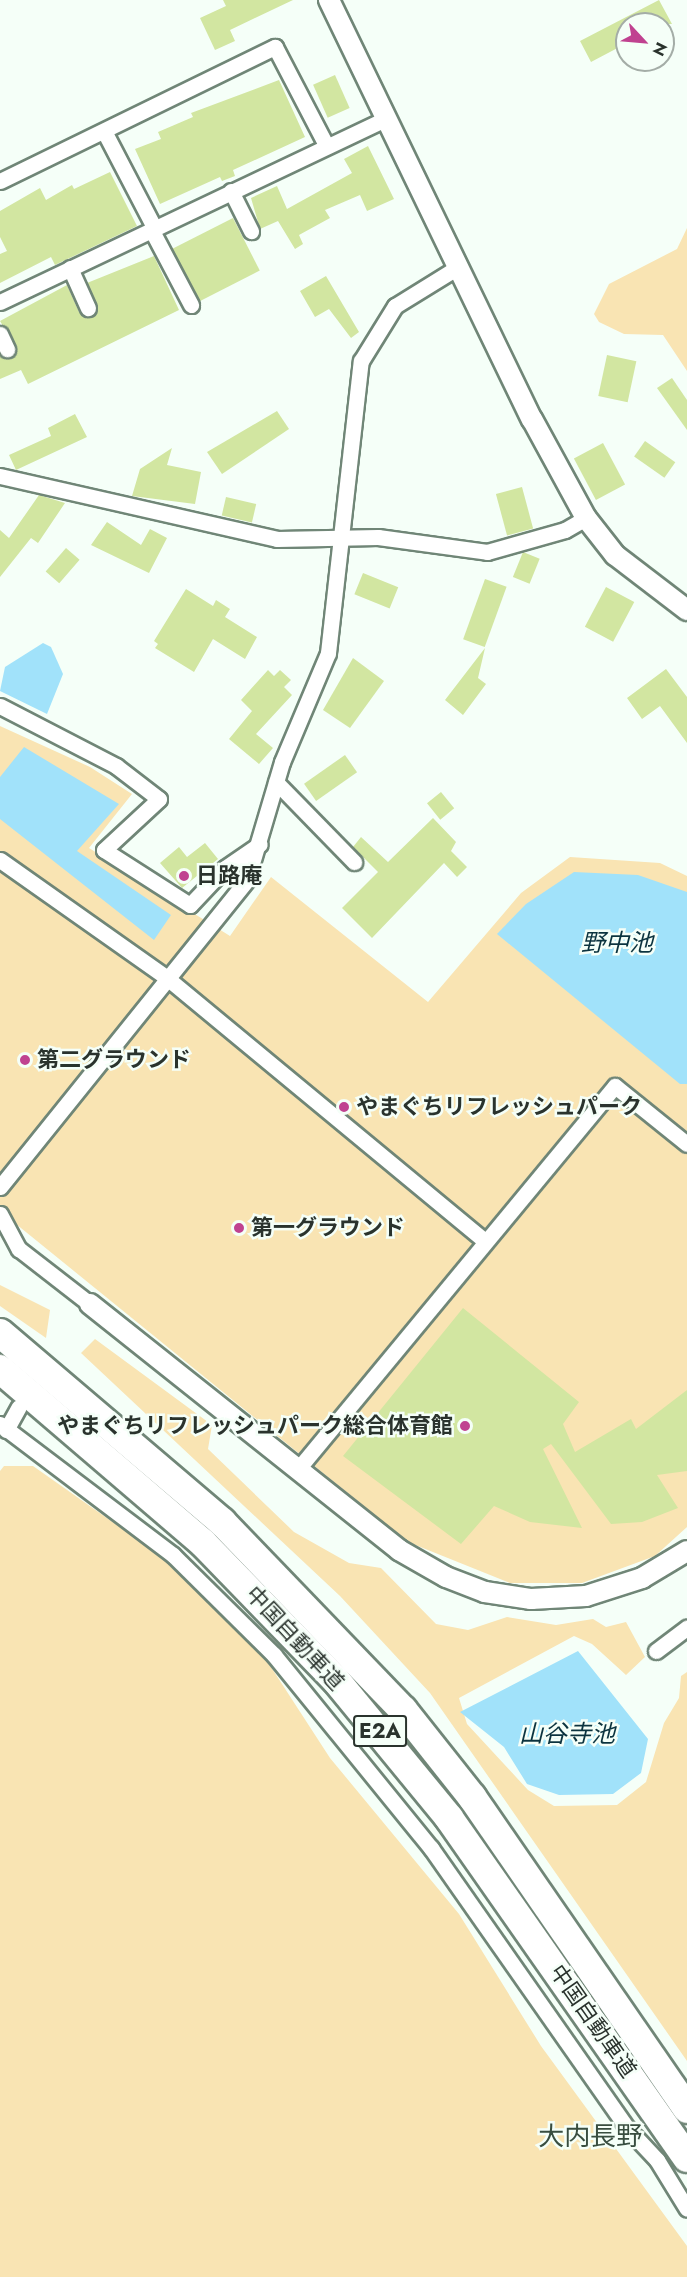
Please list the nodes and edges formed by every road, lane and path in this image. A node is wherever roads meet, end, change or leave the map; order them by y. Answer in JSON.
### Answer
{"nodes":[{"id":1,"x":329,"y":0,"type":"edge"},
{"id":2,"x":386,"y":119,"type":"junction"},
{"id":3,"x":105,"y":133,"type":"junction"},
{"id":4,"x":326,"y":145,"type":"junction"},
{"id":5,"x":0,"y":181,"type":"edge"},
{"id":6,"x":231,"y":191,"type":"junction"},
{"id":7,"x":152,"y":228,"type":"junction"},
{"id":8,"x":251,"y":231,"type":"dead end"},
{"id":9,"x":458,"y":267,"type":"junction"},
{"id":10,"x":70,"y":268,"type":"junction"},
{"id":11,"x":0,"y":302,"type":"edge"},
{"id":12,"x":191,"y":305,"type":"dead end"},
{"id":13,"x":88,"y":308,"type":"dead end"},
{"id":14,"x":0,"y":334,"type":"edge"},
{"id":15,"x":7,"y":349,"type":"dead end"},
{"id":16,"x":0,"y":476,"type":"edge"},
{"id":17,"x":586,"y":518,"type":"junction"},
{"id":18,"x":343,"y":538,"type":"junction"},
{"id":19,"x":687,"y":610,"type":"edge"},
{"id":20,"x":0,"y":706,"type":"edge"},
{"id":21,"x":276,"y":782,"type":"junction"},
{"id":22,"x":260,"y":844,"type":"junction"},
{"id":23,"x":0,"y":860,"type":"edge"},
{"id":24,"x":354,"y":862,"type":"dead end"},
{"id":25,"x":167,"y":978,"type":"junction"},
{"id":26,"x":687,"y":1144,"type":"edge"},
{"id":27,"x":0,"y":1187,"type":"edge"},
{"id":28,"x":0,"y":1214,"type":"edge"},
{"id":29,"x":485,"y":1241,"type":"junction"},
{"id":30,"x":90,"y":1304,"type":"joint"},
{"id":31,"x":0,"y":1333,"type":"edge"},
{"id":32,"x":0,"y":1369,"type":"edge"},
{"id":33,"x":19,"y":1407,"type":"dead end"},
{"id":34,"x":3,"y":1427,"type":"edge"},
{"id":35,"x":298,"y":1469,"type":"junction"},
{"id":36,"x":687,"y":1551,"type":"edge"},
{"id":37,"x":687,"y":1628,"type":"edge"},
{"id":38,"x":656,"y":1651,"type":"dead end"},
{"id":39,"x":687,"y":2109,"type":"edge"},
{"id":40,"x":687,"y":2158,"type":"edge"},
{"id":41,"x":687,"y":2210,"type":"edge"}],
"edges":[{"from":1,"to":2,"type":"street"},
{"from":2,"to":4,"type":"street"},
{"from":2,"to":9,"type":"street"},
{"from":3,"to":4,"type":"street"},
{"from":3,"to":5,"type":"street"},
{"from":3,"to":7,"type":"street"},
{"from":4,"to":6,"type":"street"},
{"from":6,"to":7,"type":"street"},
{"from":6,"to":8,"type":"street"},
{"from":7,"to":10,"type":"street"},
{"from":7,"to":12,"type":"street"},
{"from":9,"to":17,"type":"street"},
{"from":9,"to":18,"type":"street"},
{"from":10,"to":11,"type":"street"},
{"from":10,"to":13,"type":"street"},
{"from":14,"to":15,"type":"street"},
{"from":16,"to":18,"type":"street"},
{"from":17,"to":18,"type":"street"},
{"from":17,"to":19,"type":"street"},
{"from":18,"to":21,"type":"street"},
{"from":20,"to":22,"type":"street"},
{"from":21,"to":22,"type":"street"},
{"from":21,"to":24,"type":"street"},
{"from":22,"to":25,"type":"street"},
{"from":23,"to":25,"type":"street"},
{"from":25,"to":27,"type":"street"},
{"from":25,"to":29,"type":"street"},
{"from":26,"to":29,"type":"street"},
{"from":28,"to":30,"type":"street"},
{"from":29,"to":35,"type":"street"},
{"from":30,"to":35,"type":"street"},
{"from":31,"to":39,"type":"highway","name":"中国自動車道","number":"E2A"},
{"from":32,"to":40,"type":"highway","name":"中国自動車道","number":"E2A"},
{"from":33,"to":34,"type":"street"},
{"from":34,"to":41,"type":"street"},
{"from":35,"to":36,"type":"street"},
{"from":37,"to":38,"type":"street"}]}
